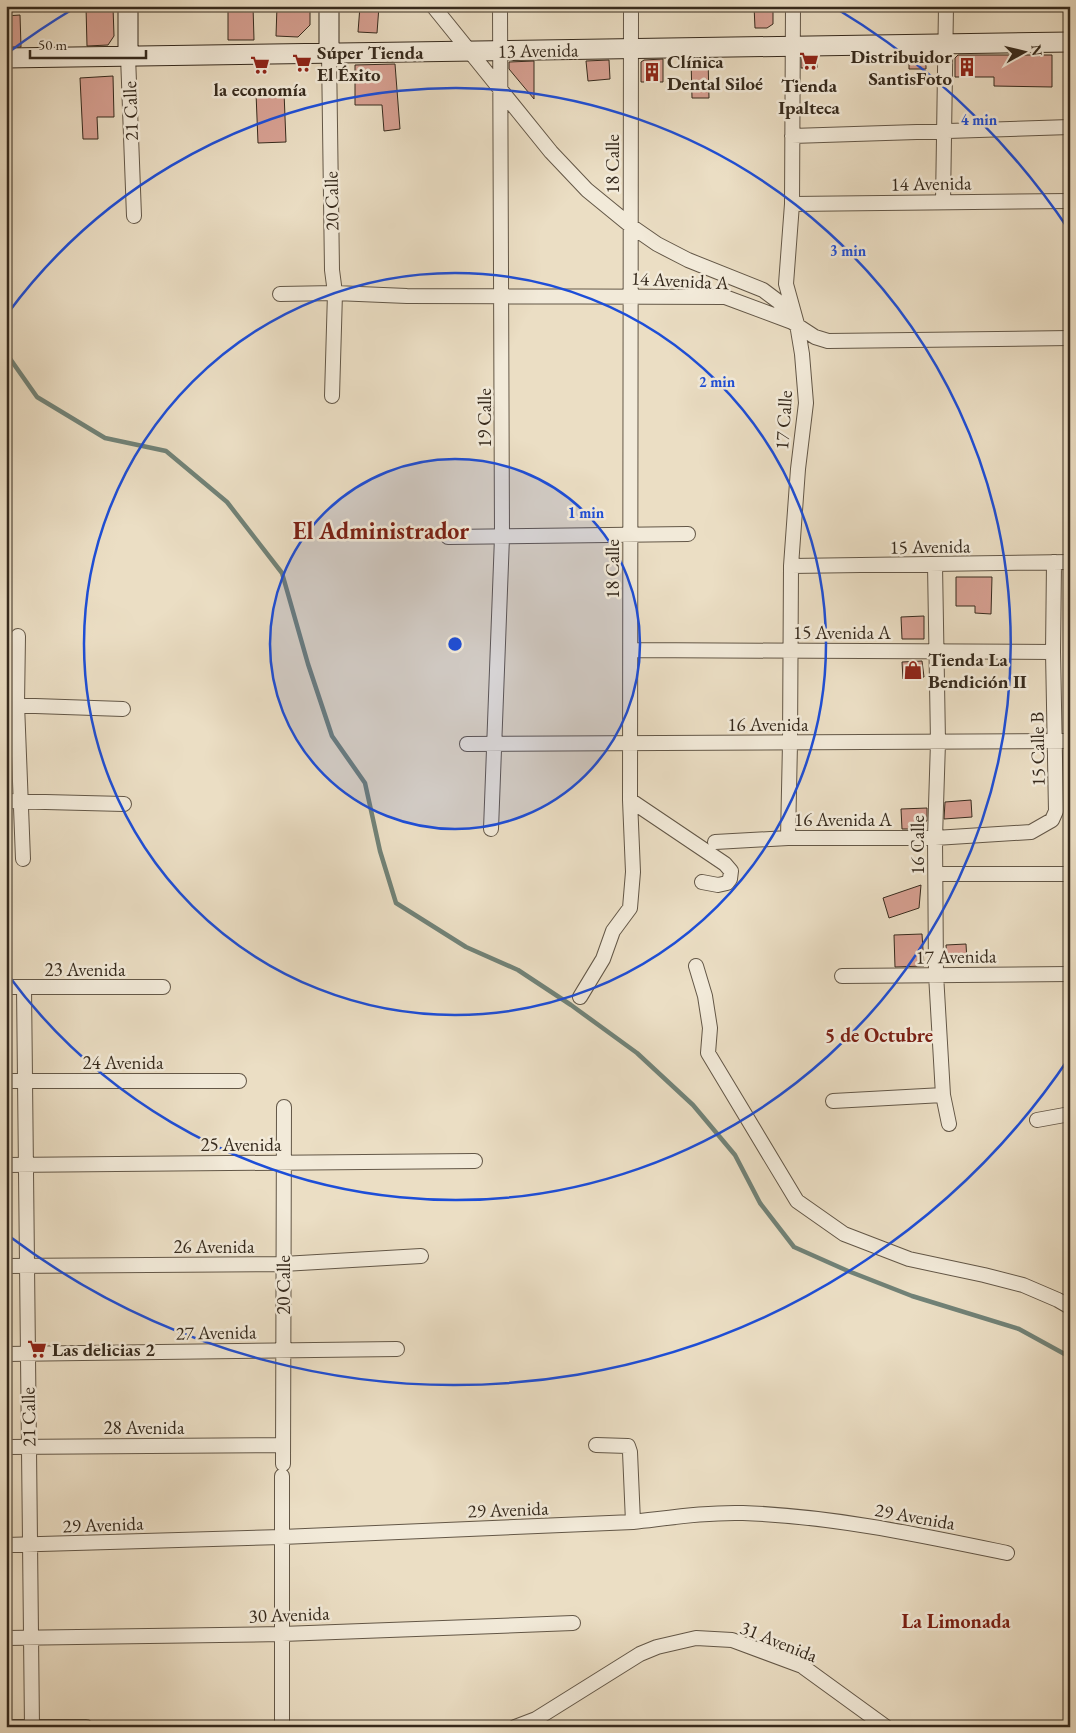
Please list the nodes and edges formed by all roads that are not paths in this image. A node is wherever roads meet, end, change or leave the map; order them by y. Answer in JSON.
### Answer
{"nodes":[{"id":1,"x":128,"y":6,"type":"edge"},
{"id":2,"x":329,"y":6,"type":"edge"},
{"id":3,"x":433,"y":6,"type":"edge"},
{"id":4,"x":500,"y":6,"type":"edge"},
{"id":5,"x":630,"y":6,"type":"edge"},
{"id":6,"x":793,"y":6,"type":"edge"},
{"id":7,"x":946,"y":6,"type":"edge"},
{"id":8,"x":1070,"y":42,"type":"edge"},
{"id":9,"x":945,"y":43,"type":"junction"},
{"id":10,"x":792,"y":46,"type":"junction"},
{"id":11,"x":631,"y":48,"type":"junction"},
{"id":12,"x":500,"y":50,"type":"junction"},
{"id":13,"x":469,"y":51,"type":"junction"},
{"id":14,"x":329,"y":53,"type":"junction"},
{"id":15,"x":128,"y":56,"type":"junction"},
{"id":16,"x":6,"y":58,"type":"edge"},
{"id":17,"x":501,"y":90,"type":"junction"},
{"id":18,"x":1070,"y":127,"type":"edge"},
{"id":19,"x":944,"y":131,"type":"junction"},
{"id":20,"x":792,"y":136,"type":"junction"},
{"id":21,"x":1070,"y":201,"type":"edge"},
{"id":22,"x":943,"y":202,"type":"junction"},
{"id":23,"x":792,"y":204,"type":"junction"},
{"id":24,"x":134,"y":216,"type":"dead end"},
{"id":25,"x":631,"y":226,"type":"junction"},
{"id":26,"x":335,"y":293,"type":"junction"},
{"id":27,"x":280,"y":294,"type":"dead end"},
{"id":28,"x":631,"y":295,"type":"junction"},
{"id":29,"x":502,"y":296,"type":"junction"},
{"id":30,"x":794,"y":323,"type":"junction"},
{"id":31,"x":1070,"y":338,"type":"edge"},
{"id":32,"x":332,"y":396,"type":"dead end"},
{"id":33,"x":688,"y":534,"type":"dead end"},
{"id":34,"x":631,"y":535,"type":"junction"},
{"id":35,"x":448,"y":537,"type":"dead end"},
{"id":36,"x":502,"y":537,"type":"junction"},
{"id":37,"x":1054,"y":562,"type":"junction"},
{"id":38,"x":1070,"y":562,"type":"edge"},
{"id":39,"x":935,"y":565,"type":"junction"},
{"id":40,"x":791,"y":566,"type":"junction"},
{"id":41,"x":18,"y":636,"type":"dead end"},
{"id":42,"x":631,"y":650,"type":"junction"},
{"id":43,"x":791,"y":650,"type":"junction"},
{"id":44,"x":936,"y":651,"type":"junction"},
{"id":45,"x":1053,"y":652,"type":"junction"},
{"id":46,"x":12,"y":704,"type":"edge"},
{"id":47,"x":123,"y":709,"type":"dead end"},
{"id":48,"x":1063,"y":741,"type":"edge"},
{"id":49,"x":938,"y":742,"type":"junction"},
{"id":50,"x":790,"y":743,"type":"junction"},
{"id":51,"x":467,"y":744,"type":"dead end"},
{"id":52,"x":495,"y":744,"type":"junction"},
{"id":53,"x":630,"y":744,"type":"junction"},
{"id":54,"x":630,"y":800,"type":"junction"},
{"id":55,"x":13,"y":801,"type":"edge"},
{"id":56,"x":124,"y":804,"type":"dead end"},
{"id":57,"x":491,"y":829,"type":"dead end"},
{"id":58,"x":1031,"y":832,"type":"joint"},
{"id":59,"x":788,"y":838,"type":"junction"},
{"id":60,"x":935,"y":838,"type":"junction"},
{"id":61,"x":715,"y":842,"type":"dead end"},
{"id":62,"x":23,"y":859,"type":"dead end"},
{"id":63,"x":936,"y":874,"type":"junction"},
{"id":64,"x":1070,"y":874,"type":"edge"},
{"id":65,"x":702,"y":882,"type":"dead end"},
{"id":66,"x":696,"y":966,"type":"dead end"},
{"id":67,"x":936,"y":974,"type":"junction"},
{"id":68,"x":1070,"y":974,"type":"edge"},
{"id":69,"x":842,"y":976,"type":"dead end"},
{"id":70,"x":6,"y":987,"type":"edge"},
{"id":71,"x":24,"y":987,"type":"junction"},
{"id":72,"x":163,"y":987,"type":"dead end"},
{"id":73,"x":580,"y":997,"type":"dead end"},
{"id":74,"x":6,"y":1081,"type":"edge"},
{"id":75,"x":25,"y":1081,"type":"junction"},
{"id":76,"x":239,"y":1081,"type":"dead end"},
{"id":77,"x":942,"y":1095,"type":"junction"},
{"id":78,"x":833,"y":1101,"type":"dead end"},
{"id":79,"x":284,"y":1107,"type":"dead end"},
{"id":80,"x":1070,"y":1114,"type":"edge"},
{"id":81,"x":1037,"y":1120,"type":"dead end"},
{"id":82,"x":949,"y":1124,"type":"dead end"},
{"id":83,"x":476,"y":1161,"type":"dead end"},
{"id":84,"x":284,"y":1162,"type":"junction"},
{"id":85,"x":6,"y":1165,"type":"edge"},
{"id":86,"x":26,"y":1165,"type":"junction"},
{"id":87,"x":421,"y":1256,"type":"dead end"},
{"id":88,"x":283,"y":1264,"type":"junction"},
{"id":89,"x":6,"y":1266,"type":"edge"},
{"id":90,"x":27,"y":1266,"type":"junction"},
{"id":91,"x":1070,"y":1307,"type":"edge"},
{"id":92,"x":397,"y":1349,"type":"dead end"},
{"id":93,"x":283,"y":1350,"type":"junction"},
{"id":94,"x":6,"y":1354,"type":"edge"},
{"id":95,"x":28,"y":1354,"type":"junction"},
{"id":96,"x":282,"y":1445,"type":"junction"},
{"id":97,"x":596,"y":1445,"type":"dead end"},
{"id":98,"x":6,"y":1447,"type":"edge"},
{"id":99,"x":29,"y":1447,"type":"junction"},
{"id":100,"x":633,"y":1522,"type":"junction"},
{"id":101,"x":282,"y":1537,"type":"junction"},
{"id":102,"x":6,"y":1545,"type":"edge"},
{"id":103,"x":30,"y":1545,"type":"junction"},
{"id":104,"x":1007,"y":1553,"type":"dead end"},
{"id":105,"x":573,"y":1623,"type":"dead end"},
{"id":106,"x":282,"y":1634,"type":"junction"},
{"id":107,"x":6,"y":1638,"type":"edge"},
{"id":108,"x":31,"y":1638,"type":"junction"},
{"id":109,"x":6,"y":1727,"type":"edge"},
{"id":110,"x":32,"y":1727,"type":"edge"},
{"id":111,"x":86,"y":1727,"type":"edge"},
{"id":112,"x":282,"y":1727,"type":"edge"},
{"id":113,"x":515,"y":1727,"type":"edge"},
{"id":114,"x":886,"y":1727,"type":"edge"}],
"edges":[{"from":1,"to":15,"type":"street","name":"21 Calle"},
{"from":2,"to":14,"type":"street","name":"20 Calle"},
{"from":3,"to":13,"type":"street"},
{"from":4,"to":12,"type":"street","name":"19 Calle"},
{"from":5,"to":11,"type":"street","name":"18 Calle"},
{"from":6,"to":10,"type":"street","name":"17 Calle"},
{"from":7,"to":9,"type":"street"},
{"from":8,"to":9,"type":"street","name":"13 Avenida"},
{"from":9,"to":10,"type":"street","name":"13 Avenida"},
{"from":9,"to":19,"type":"street"},
{"from":10,"to":11,"type":"street","name":"13 Avenida"},
{"from":10,"to":20,"type":"street","name":"17 Calle"},
{"from":11,"to":12,"type":"street","name":"13 Avenida"},
{"from":11,"to":25,"type":"street","name":"18 Calle"},
{"from":12,"to":13,"type":"street","name":"13 Avenida"},
{"from":12,"to":17,"type":"street","name":"19 Calle"},
{"from":13,"to":14,"type":"street","name":"13 Avenida"},
{"from":13,"to":17,"type":"street"},
{"from":14,"to":15,"type":"street","name":"13 Avenida"},
{"from":14,"to":26,"type":"street","name":"20 Calle"},
{"from":15,"to":16,"type":"street","name":"13 Avenida"},
{"from":15,"to":24,"type":"street","name":"21 Calle"},
{"from":17,"to":25,"type":"street"},
{"from":17,"to":29,"type":"street","name":"19 Calle"},
{"from":18,"to":19,"type":"street"},
{"from":19,"to":20,"type":"street"},
{"from":19,"to":22,"type":"street"},
{"from":20,"to":23,"type":"street","name":"17 Calle"},
{"from":21,"to":22,"type":"street","name":"14 Avenida"},
{"from":22,"to":23,"type":"street","name":"14 Avenida"},
{"from":23,"to":30,"type":"street","name":"17 Calle"},
{"from":25,"to":28,"type":"street","name":"18 Calle"},
{"from":25,"to":30,"type":"street"},
{"from":26,"to":27,"type":"street","name":"14 Avenida A"},
{"from":26,"to":29,"type":"street","name":"14 Avenida A"},
{"from":26,"to":32,"type":"street","name":"20 Calle"},
{"from":28,"to":29,"type":"street","name":"14 Avenida A"},
{"from":28,"to":30,"type":"street","name":"14 Avenida A"},
{"from":28,"to":34,"type":"street","name":"18 Calle"},
{"from":29,"to":36,"type":"street","name":"19 Calle"},
{"from":30,"to":31,"type":"street","name":"14 Avenida A"},
{"from":30,"to":40,"type":"street","name":"17 Calle"},
{"from":33,"to":34,"type":"street"},
{"from":34,"to":36,"type":"street"},
{"from":34,"to":42,"type":"street","name":"18 Calle"},
{"from":35,"to":36,"type":"street"},
{"from":36,"to":52,"type":"street","name":"19 Calle"},
{"from":37,"to":38,"type":"street","name":"15 Avenida"},
{"from":37,"to":39,"type":"street","name":"15 Avenida"},
{"from":37,"to":45,"type":"street","name":"15 Calle B"},
{"from":39,"to":40,"type":"street","name":"15 Avenida"},
{"from":39,"to":44,"type":"street","name":"16 Calle"},
{"from":40,"to":43,"type":"street","name":"17 Calle"},
{"from":41,"to":46,"type":"street"},
{"from":42,"to":43,"type":"street","name":"15 Avenida A"},
{"from":42,"to":53,"type":"street","name":"18 Calle"},
{"from":43,"to":44,"type":"street","name":"15 Avenida A"},
{"from":43,"to":50,"type":"street","name":"17 Calle"},
{"from":44,"to":45,"type":"street","name":"15 Avenida A"},
{"from":44,"to":49,"type":"street","name":"16 Calle"},
{"from":45,"to":48,"type":"street","name":"15 Calle B"},
{"from":46,"to":47,"type":"street"},
{"from":46,"to":55,"type":"street"},
{"from":48,"to":49,"type":"street","name":"16 Avenida"},
{"from":48,"to":58,"type":"street","name":"15 Calle B"},
{"from":49,"to":50,"type":"street","name":"16 Avenida"},
{"from":49,"to":60,"type":"street","name":"16 Calle"},
{"from":50,"to":53,"type":"street","name":"16 Avenida"},
{"from":50,"to":59,"type":"street","name":"17 Calle"},
{"from":51,"to":52,"type":"street","name":"16 Avenida"},
{"from":52,"to":53,"type":"street","name":"16 Avenida"},
{"from":52,"to":57,"type":"street","name":"19 Calle"},
{"from":53,"to":54,"type":"street","name":"18 Calle"},
{"from":54,"to":65,"type":"street"},
{"from":54,"to":73,"type":"street","name":"18 Calle"},
{"from":55,"to":56,"type":"street"},
{"from":55,"to":62,"type":"street"},
{"from":58,"to":60,"type":"street","name":"16 Avenida A"},
{"from":59,"to":60,"type":"street","name":"16 Avenida A"},
{"from":59,"to":61,"type":"street","name":"16 Avenida A"},
{"from":60,"to":63,"type":"street","name":"16 Calle"},
{"from":63,"to":64,"type":"street"},
{"from":63,"to":67,"type":"street","name":"16 Calle"},
{"from":66,"to":91,"type":"street"},
{"from":67,"to":68,"type":"street","name":"17 Avenida"},
{"from":67,"to":69,"type":"street","name":"17 Avenida"},
{"from":67,"to":77,"type":"street","name":"16 Calle"},
{"from":70,"to":71,"type":"street","name":"23 Avenida"},
{"from":71,"to":72,"type":"street","name":"23 Avenida"},
{"from":71,"to":75,"type":"street","name":"21 Calle"},
{"from":74,"to":75,"type":"street","name":"24 Avenida"},
{"from":75,"to":76,"type":"street","name":"24 Avenida"},
{"from":75,"to":86,"type":"street","name":"21 Calle"},
{"from":77,"to":78,"type":"street"},
{"from":77,"to":82,"type":"street","name":"16 Calle"},
{"from":79,"to":84,"type":"street","name":"20 Calle"},
{"from":80,"to":81,"type":"street"},
{"from":83,"to":84,"type":"street","name":"25 Avenida"},
{"from":84,"to":86,"type":"street","name":"25 Avenida"},
{"from":84,"to":88,"type":"street","name":"20 Calle"},
{"from":85,"to":86,"type":"street","name":"25 Avenida"},
{"from":86,"to":90,"type":"street","name":"21 Calle"},
{"from":87,"to":88,"type":"street","name":"26 Avenida"},
{"from":88,"to":90,"type":"street","name":"26 Avenida"},
{"from":88,"to":93,"type":"street","name":"20 Calle"},
{"from":89,"to":90,"type":"street","name":"26 Avenida"},
{"from":90,"to":95,"type":"street","name":"21 Calle"},
{"from":92,"to":93,"type":"street","name":"27 Avenida"},
{"from":93,"to":95,"type":"street","name":"27 Avenida"},
{"from":93,"to":96,"type":"street","name":"20 Calle"},
{"from":94,"to":95,"type":"street","name":"27 Avenida"},
{"from":95,"to":99,"type":"street","name":"21 Calle"},
{"from":96,"to":99,"type":"street","name":"28 Avenida"},
{"from":96,"to":101,"type":"street","name":"20 Calle"},
{"from":97,"to":100,"type":"street"},
{"from":98,"to":99,"type":"street","name":"28 Avenida"},
{"from":99,"to":103,"type":"street","name":"21 Calle"},
{"from":100,"to":101,"type":"street","name":"29 Avenida"},
{"from":100,"to":104,"type":"street","name":"29 Avenida"},
{"from":101,"to":103,"type":"street","name":"29 Avenida"},
{"from":101,"to":106,"type":"street","name":"20 Calle"},
{"from":102,"to":103,"type":"street","name":"29 Avenida"},
{"from":103,"to":108,"type":"street","name":"21 Calle"},
{"from":105,"to":106,"type":"street","name":"30 Avenida"},
{"from":106,"to":108,"type":"street","name":"30 Avenida"},
{"from":106,"to":112,"type":"street","name":"20 Calle"},
{"from":107,"to":108,"type":"street","name":"30 Avenida"},
{"from":108,"to":110,"type":"street","name":"21 Calle"},
{"from":109,"to":110,"type":"street"},
{"from":110,"to":111,"type":"street"},
{"from":113,"to":114,"type":"street","name":"31 Avenida"}]}
